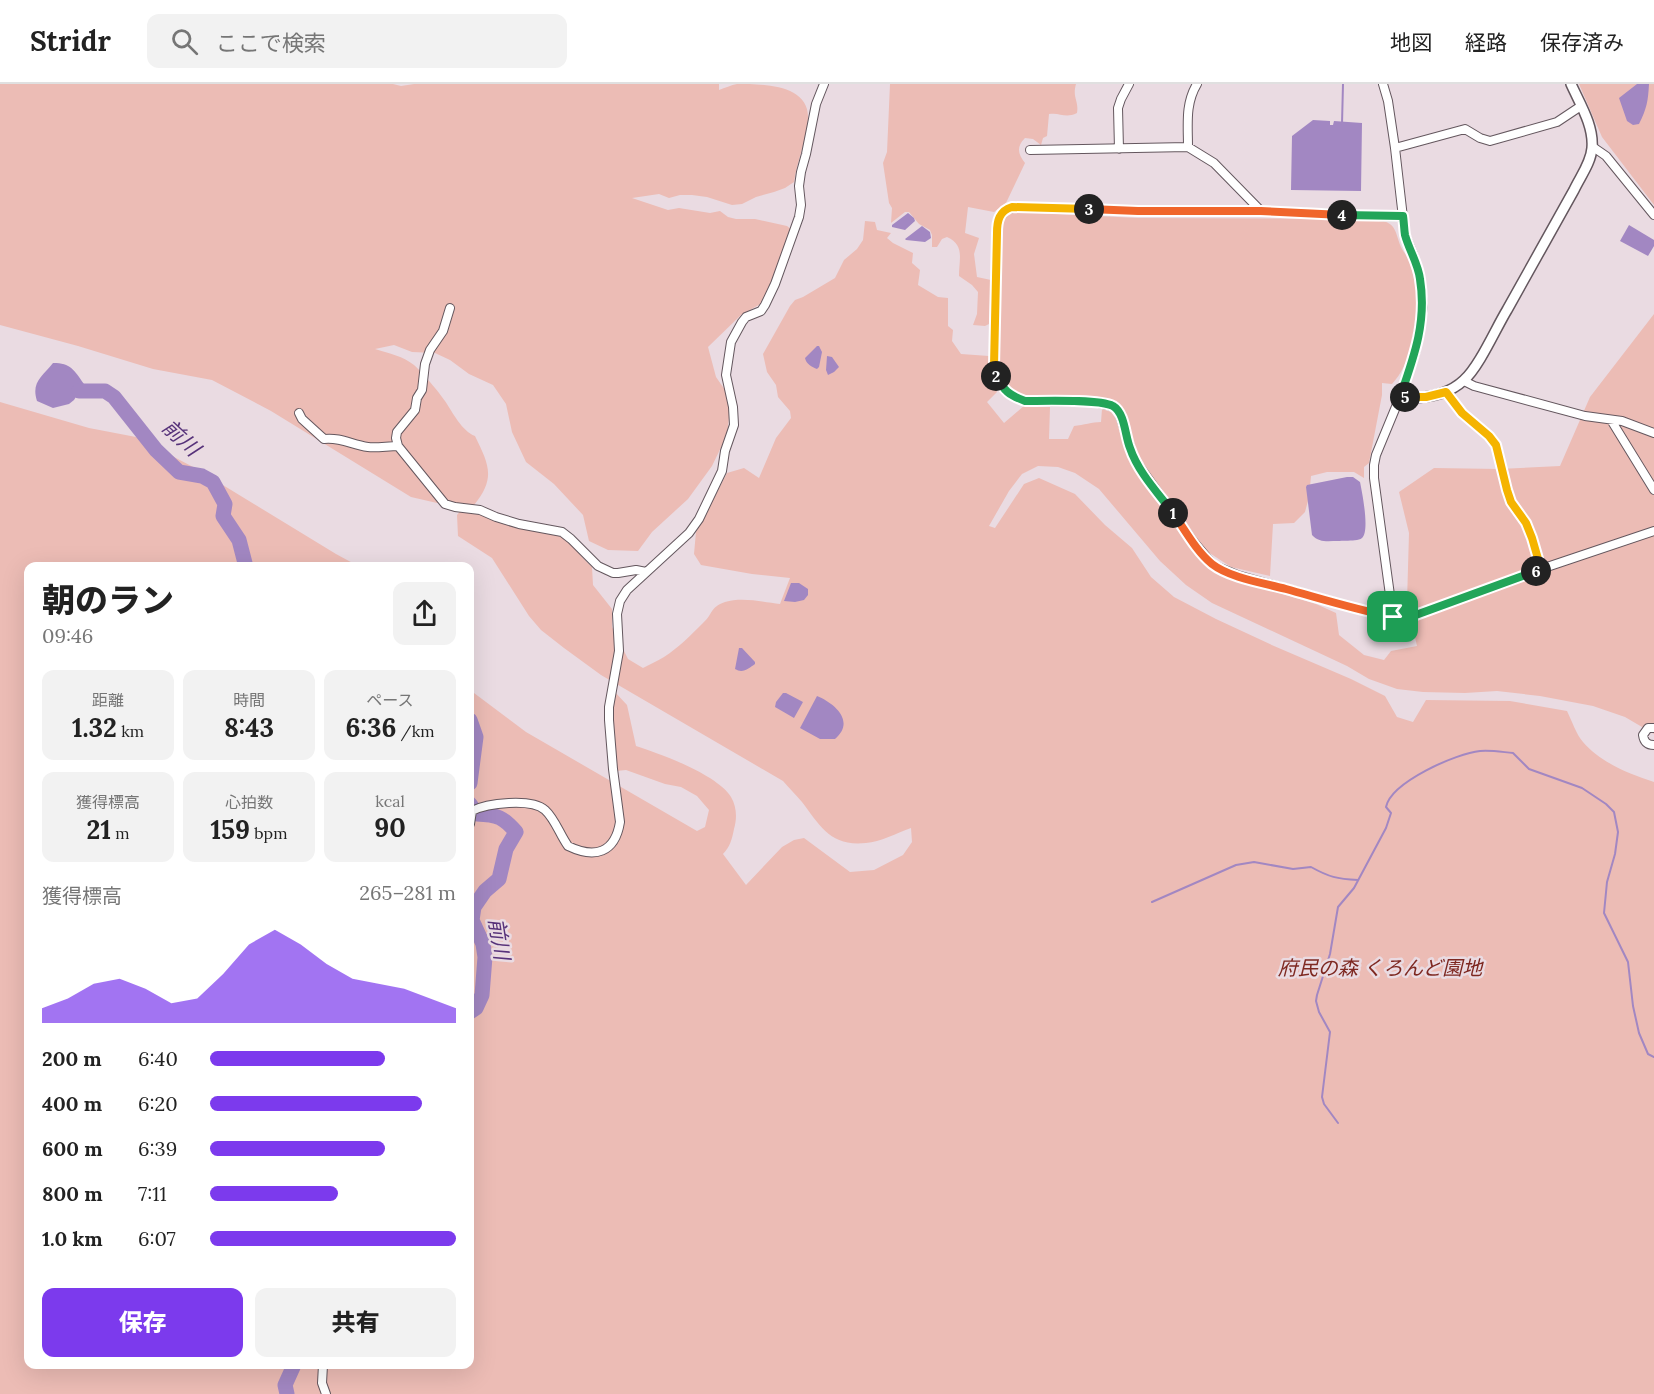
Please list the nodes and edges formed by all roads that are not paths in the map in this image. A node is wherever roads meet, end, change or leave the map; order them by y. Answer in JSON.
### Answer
{"nodes":[{"id":1,"x":824,"y":84,"type":"edge"},
{"id":2,"x":1129,"y":84,"type":"edge"},
{"id":3,"x":1197,"y":84,"type":"edge"},
{"id":4,"x":1383,"y":84,"type":"edge"},
{"id":5,"x":1571,"y":84,"type":"edge"},
{"id":6,"x":1581,"y":106,"type":"junction"},
{"id":7,"x":1188,"y":147,"type":"junction"},
{"id":8,"x":1593,"y":147,"type":"junction"},
{"id":9,"x":1395,"y":148,"type":"junction"},
{"id":10,"x":1119,"y":149,"type":"junction"},
{"id":11,"x":1030,"y":150,"type":"dead end"},
{"id":12,"x":1261,"y":211,"type":"junction"},
{"id":13,"x":1654,"y":215,"type":"edge"},
{"id":14,"x":1403,"y":216,"type":"junction"},
{"id":15,"x":450,"y":308,"type":"dead end"},
{"id":16,"x":1464,"y":381,"type":"junction"},
{"id":17,"x":1446,"y":392,"type":"junction"},
{"id":18,"x":1400,"y":397,"type":"junction"},
{"id":19,"x":299,"y":413,"type":"dead end"},
{"id":20,"x":1611,"y":420,"type":"junction"},
{"id":21,"x":1654,"y":433,"type":"edge"},
{"id":22,"x":398,"y":446,"type":"junction"},
{"id":23,"x":1654,"y":490,"type":"edge"},
{"id":24,"x":1654,"y":531,"type":"edge"},
{"id":25,"x":1541,"y":569,"type":"junction"},
{"id":26,"x":646,"y":572,"type":"junction"},
{"id":27,"x":1393,"y":617,"type":"junction"},
{"id":28,"x":1654,"y":728,"type":"edge"},
{"id":29,"x":1654,"y":745,"type":"edge"},
{"id":30,"x":474,"y":812,"type":"edge"},
{"id":31,"x":322,"y":1369,"type":"edge"},
{"id":32,"x":326,"y":1394,"type":"edge"}],
"edges":[{"from":1,"to":26,"type":"street"},
{"from":2,"to":10,"type":"street"},
{"from":3,"to":7,"type":"street"},
{"from":4,"to":9,"type":"street"},
{"from":5,"to":6,"type":"street"},
{"from":6,"to":8,"type":"street"},
{"from":6,"to":9,"type":"street"},
{"from":7,"to":10,"type":"street"},
{"from":7,"to":12,"type":"street"},
{"from":8,"to":13,"type":"street"},
{"from":8,"to":16,"type":"street"},
{"from":9,"to":14,"type":"street"},
{"from":10,"to":11,"type":"street"},
{"from":12,"to":14,"type":"street"},
{"from":12,"to":27,"type":"street"},
{"from":14,"to":18,"type":"street"},
{"from":15,"to":22,"type":"street"},
{"from":16,"to":17,"type":"street"},
{"from":16,"to":20,"type":"street"},
{"from":17,"to":18,"type":"street"},
{"from":17,"to":25,"type":"street"},
{"from":18,"to":27,"type":"street"},
{"from":19,"to":22,"type":"street"},
{"from":20,"to":21,"type":"street"},
{"from":20,"to":23,"type":"street"},
{"from":22,"to":26,"type":"street"},
{"from":24,"to":25,"type":"street"},
{"from":25,"to":27,"type":"street"},
{"from":26,"to":30,"type":"street"},
{"from":28,"to":29,"type":"street"},
{"from":31,"to":32,"type":"street"}]}
